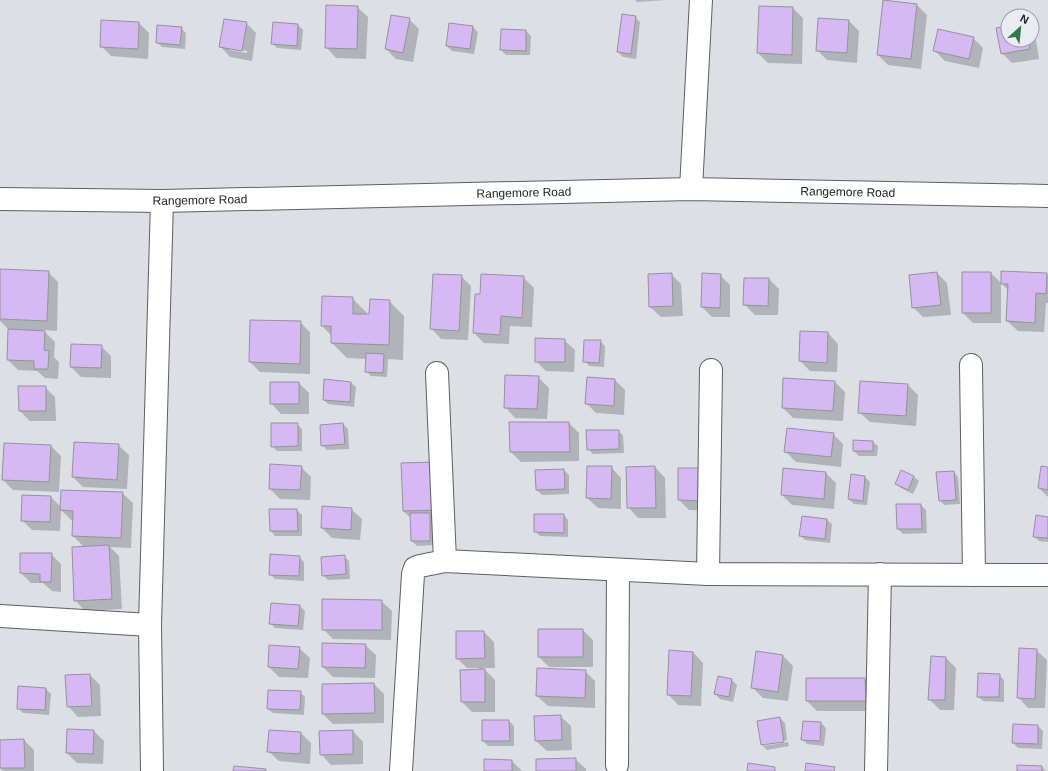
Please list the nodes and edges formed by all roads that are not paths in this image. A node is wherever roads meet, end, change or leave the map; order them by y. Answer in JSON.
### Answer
{"nodes":[{"id":1,"x":701,"y":0,"type":"edge"},
{"id":2,"x":691,"y":189,"type":"junction"},
{"id":3,"x":1048,"y":196,"type":"edge"},
{"id":4,"x":0,"y":199,"type":"edge"},
{"id":5,"x":162,"y":201,"type":"junction"},
{"id":6,"x":971,"y":365,"type":"dead end"},
{"id":7,"x":711,"y":370,"type":"dead end"},
{"id":8,"x":437,"y":372,"type":"dead end"},
{"id":9,"x":445,"y":561,"type":"junction"},
{"id":10,"x":618,"y":570,"type":"junction"},
{"id":11,"x":708,"y":574,"type":"junction"},
{"id":12,"x":880,"y":574,"type":"junction"},
{"id":13,"x":974,"y":575,"type":"junction"},
{"id":14,"x":1048,"y":575,"type":"edge"},
{"id":15,"x":0,"y":616,"type":"edge"},
{"id":16,"x":150,"y":625,"type":"junction"},
{"id":17,"x":617,"y":765,"type":"dead end"},
{"id":18,"x":152,"y":771,"type":"edge"},
{"id":19,"x":401,"y":771,"type":"edge"},
{"id":20,"x":876,"y":771,"type":"edge"}],
"edges":[{"from":1,"to":2,"type":"street"},
{"from":2,"to":3,"type":"street","name":"Rangemore Road"},
{"from":2,"to":5,"type":"street","name":"Rangemore Road"},
{"from":4,"to":5,"type":"street","name":"Rangemore Road"},
{"from":5,"to":16,"type":"street"},
{"from":6,"to":13,"type":"street"},
{"from":7,"to":11,"type":"street"},
{"from":8,"to":9,"type":"street"},
{"from":9,"to":10,"type":"street"},
{"from":9,"to":19,"type":"street"},
{"from":10,"to":11,"type":"street"},
{"from":10,"to":17,"type":"street"},
{"from":11,"to":12,"type":"street"},
{"from":12,"to":13,"type":"street"},
{"from":12,"to":20,"type":"street"},
{"from":13,"to":14,"type":"street"},
{"from":15,"to":16,"type":"street"},
{"from":16,"to":18,"type":"street"}]}
